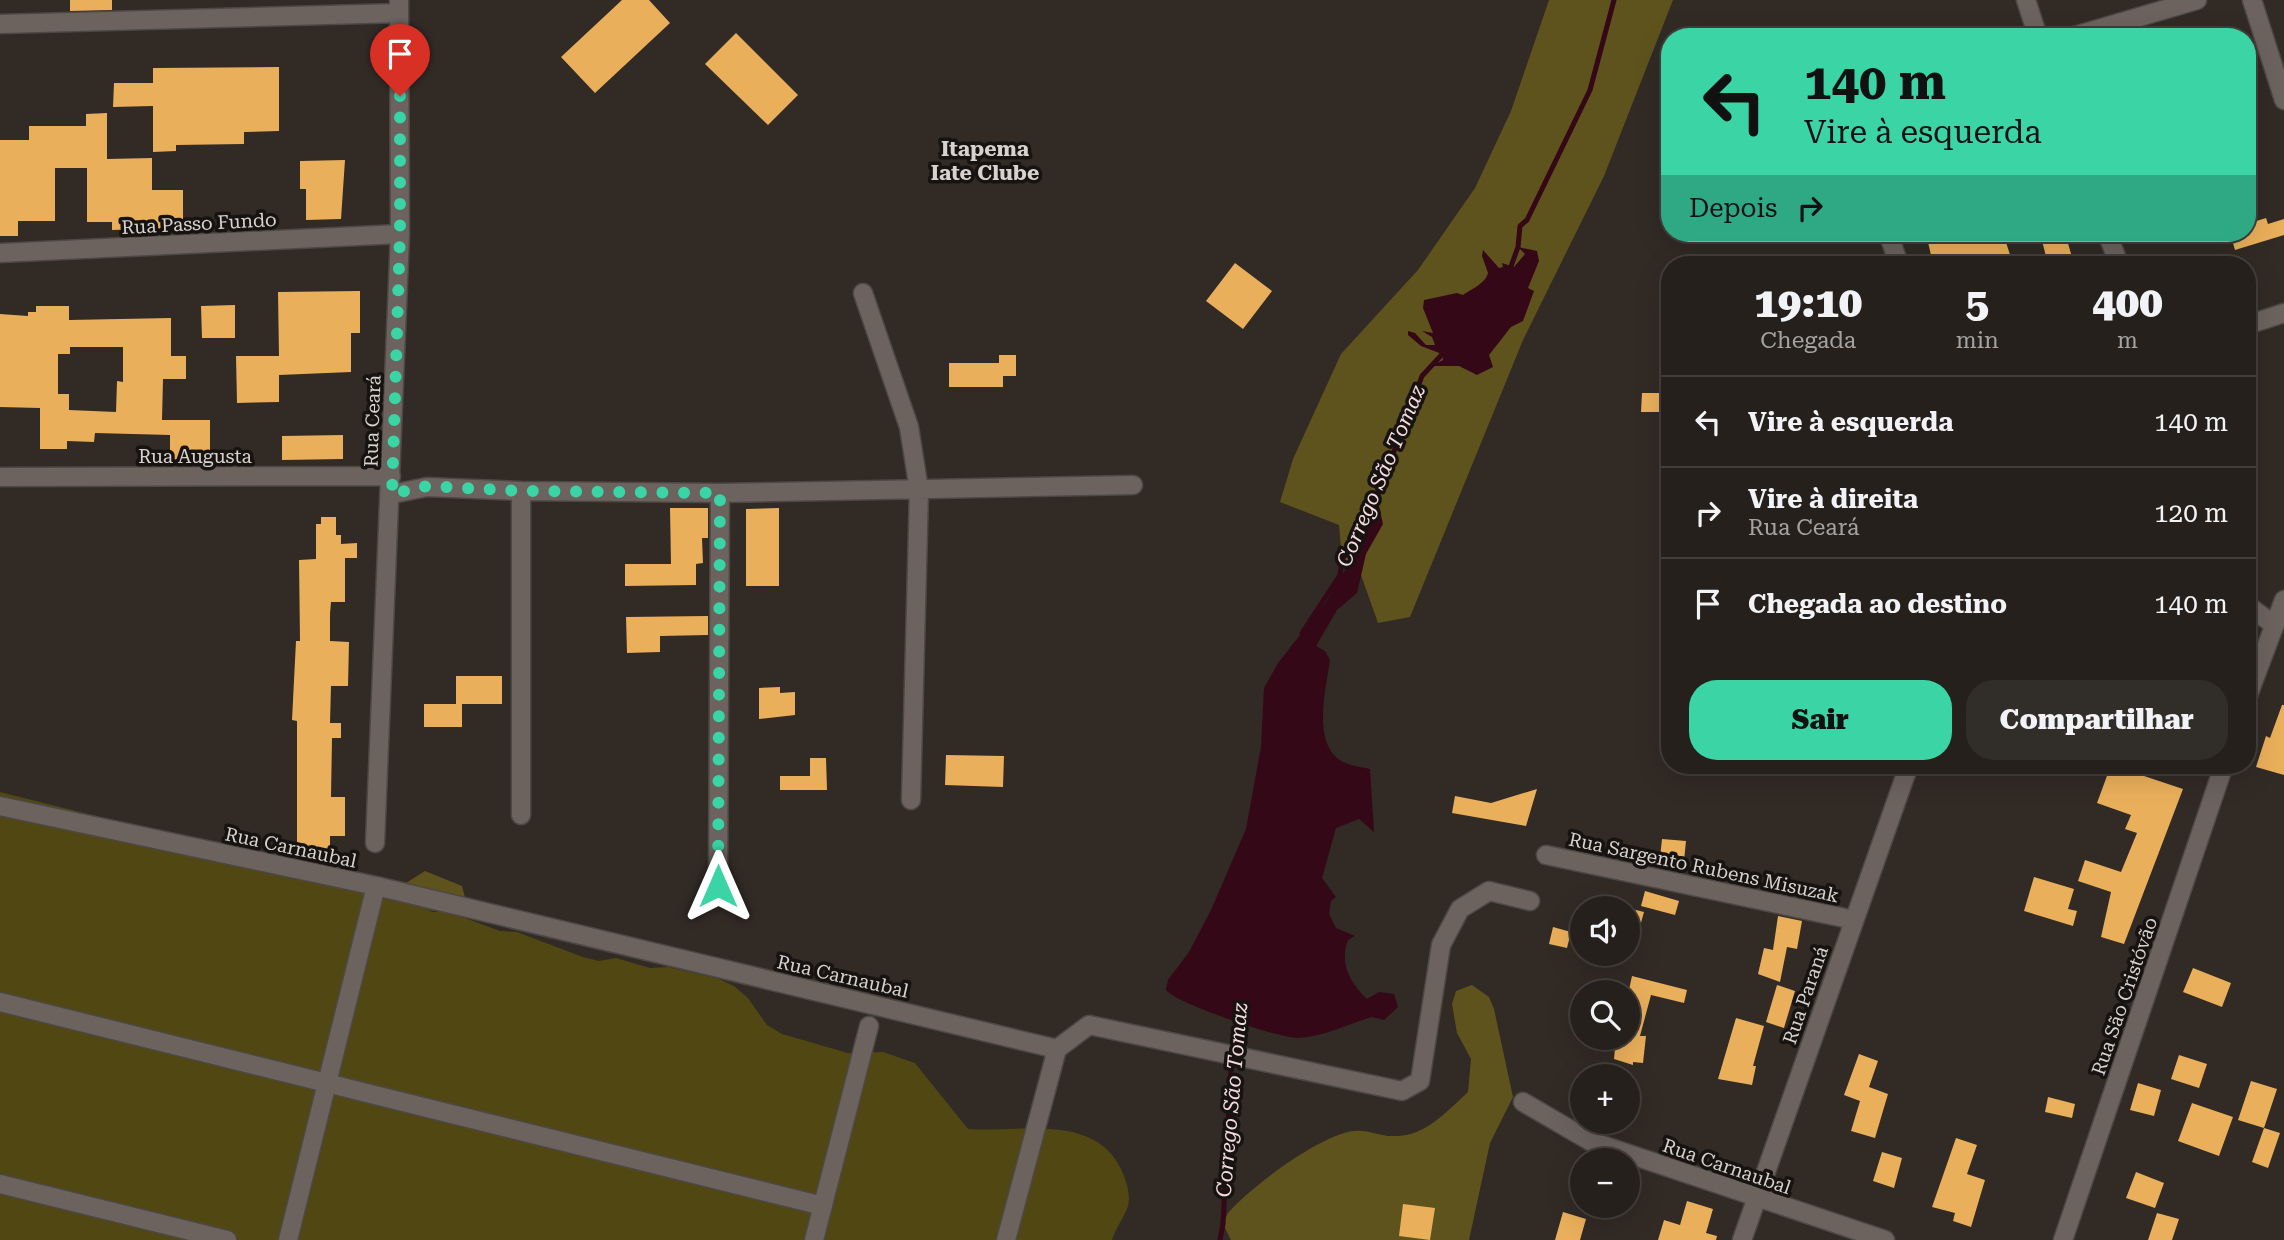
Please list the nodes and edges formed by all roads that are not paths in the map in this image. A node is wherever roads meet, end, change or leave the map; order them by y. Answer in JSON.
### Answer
{"nodes":[{"id":1,"x":2026,"y":0,"type":"edge"},
{"id":2,"x":2197,"y":0,"type":"edge"},
{"id":3,"x":2252,"y":0,"type":"edge"},
{"id":4,"x":399,"y":6,"type":"edge"},
{"id":5,"x":0,"y":24,"type":"edge"},
{"id":6,"x":2035,"y":28,"type":"edge"},
{"id":7,"x":2102,"y":28,"type":"edge"},
{"id":8,"x":2284,"y":100,"type":"edge"},
{"id":9,"x":400,"y":234,"type":"junction"},
{"id":10,"x":0,"y":253,"type":"edge"},
{"id":11,"x":863,"y":293,"type":"dead end"},
{"id":12,"x":2284,"y":313,"type":"edge"},
{"id":13,"x":2256,"y":322,"type":"edge"},
{"id":14,"x":0,"y":477,"type":"edge"},
{"id":15,"x":391,"y":485,"type":"junction"},
{"id":16,"x":1133,"y":485,"type":"dead end"},
{"id":17,"x":919,"y":490,"type":"junction"},
{"id":18,"x":522,"y":491,"type":"junction"},
{"id":19,"x":720,"y":493,"type":"junction"},
{"id":20,"x":2284,"y":600,"type":"edge"},
{"id":21,"x":2256,"y":612,"type":"edge"},
{"id":22,"x":2273,"y":624,"type":"junction"},
{"id":23,"x":2256,"y":672,"type":"edge"},
{"id":24,"x":1906,"y":774,"type":"edge"},
{"id":25,"x":2221,"y":774,"type":"edge"},
{"id":26,"x":911,"y":800,"type":"dead end"},
{"id":27,"x":0,"y":806,"type":"edge"},
{"id":28,"x":521,"y":815,"type":"dead end"},
{"id":29,"x":375,"y":843,"type":"dead end"},
{"id":30,"x":1546,"y":855,"type":"dead end"},
{"id":31,"x":376,"y":886,"type":"junction"},
{"id":32,"x":718,"y":886,"type":"dead end"},
{"id":33,"x":1530,"y":901,"type":"dead end"},
{"id":34,"x":1854,"y":920,"type":"junction"},
{"id":35,"x":0,"y":1002,"type":"edge"},
{"id":36,"x":869,"y":1026,"type":"dead end"},
{"id":37,"x":1056,"y":1049,"type":"junction"},
{"id":38,"x":327,"y":1083,"type":"junction"},
{"id":39,"x":1523,"y":1102,"type":"dead end"},
{"id":40,"x":0,"y":1184,"type":"edge"},
{"id":41,"x":1756,"y":1198,"type":"junction"},
{"id":42,"x":823,"y":1206,"type":"junction"},
{"id":43,"x":227,"y":1240,"type":"edge"},
{"id":44,"x":288,"y":1240,"type":"edge"},
{"id":45,"x":814,"y":1240,"type":"edge"},
{"id":46,"x":1006,"y":1240,"type":"edge"},
{"id":47,"x":1742,"y":1240,"type":"edge"},
{"id":48,"x":1885,"y":1240,"type":"edge"},
{"id":49,"x":2063,"y":1240,"type":"edge"}],
"edges":[{"from":1,"to":6,"type":"street"},
{"from":2,"to":7,"type":"street"},
{"from":3,"to":8,"type":"street"},
{"from":4,"to":5,"type":"street"},
{"from":4,"to":9,"type":"street","name":"Rua Ceará"},
{"from":9,"to":10,"type":"street","name":"Rua Passo Fundo"},
{"from":9,"to":15,"type":"street","name":"Rua Ceará"},
{"from":11,"to":17,"type":"street"},
{"from":12,"to":13,"type":"street"},
{"from":14,"to":15,"type":"street","name":"Rua Augusta"},
{"from":15,"to":18,"type":"street","name":"Rua Augusta"},
{"from":15,"to":29,"type":"street","name":"Rua Ceará"},
{"from":16,"to":17,"type":"street","name":"Rua Augusta"},
{"from":17,"to":19,"type":"street","name":"Rua Augusta"},
{"from":17,"to":26,"type":"street"},
{"from":18,"to":19,"type":"street","name":"Rua Augusta"},
{"from":18,"to":28,"type":"street"},
{"from":19,"to":32,"type":"street"},
{"from":20,"to":22,"type":"street"},
{"from":21,"to":22,"type":"street"},
{"from":22,"to":23,"type":"street"},
{"from":24,"to":34,"type":"street","name":"Rua Paraná"},
{"from":25,"to":49,"type":"street","name":"Rua São Cristóvão"},
{"from":27,"to":31,"type":"street","name":"Rua Carnaubal"},
{"from":30,"to":34,"type":"street","name":"Rua Sargento Rubens Misuzak"},
{"from":31,"to":37,"type":"street","name":"Rua Carnaubal"},
{"from":31,"to":38,"type":"street"},
{"from":33,"to":37,"type":"street"},
{"from":34,"to":41,"type":"street","name":"Rua Paraná"},
{"from":35,"to":38,"type":"street"},
{"from":36,"to":42,"type":"street"},
{"from":37,"to":46,"type":"street"},
{"from":38,"to":42,"type":"street"},
{"from":38,"to":44,"type":"street"},
{"from":39,"to":41,"type":"street","name":"Rua Carnaubal"},
{"from":40,"to":43,"type":"street"},
{"from":41,"to":47,"type":"street","name":"Rua Paraná"},
{"from":41,"to":48,"type":"street","name":"Rua Carnaubal"},
{"from":42,"to":45,"type":"street"}]}
